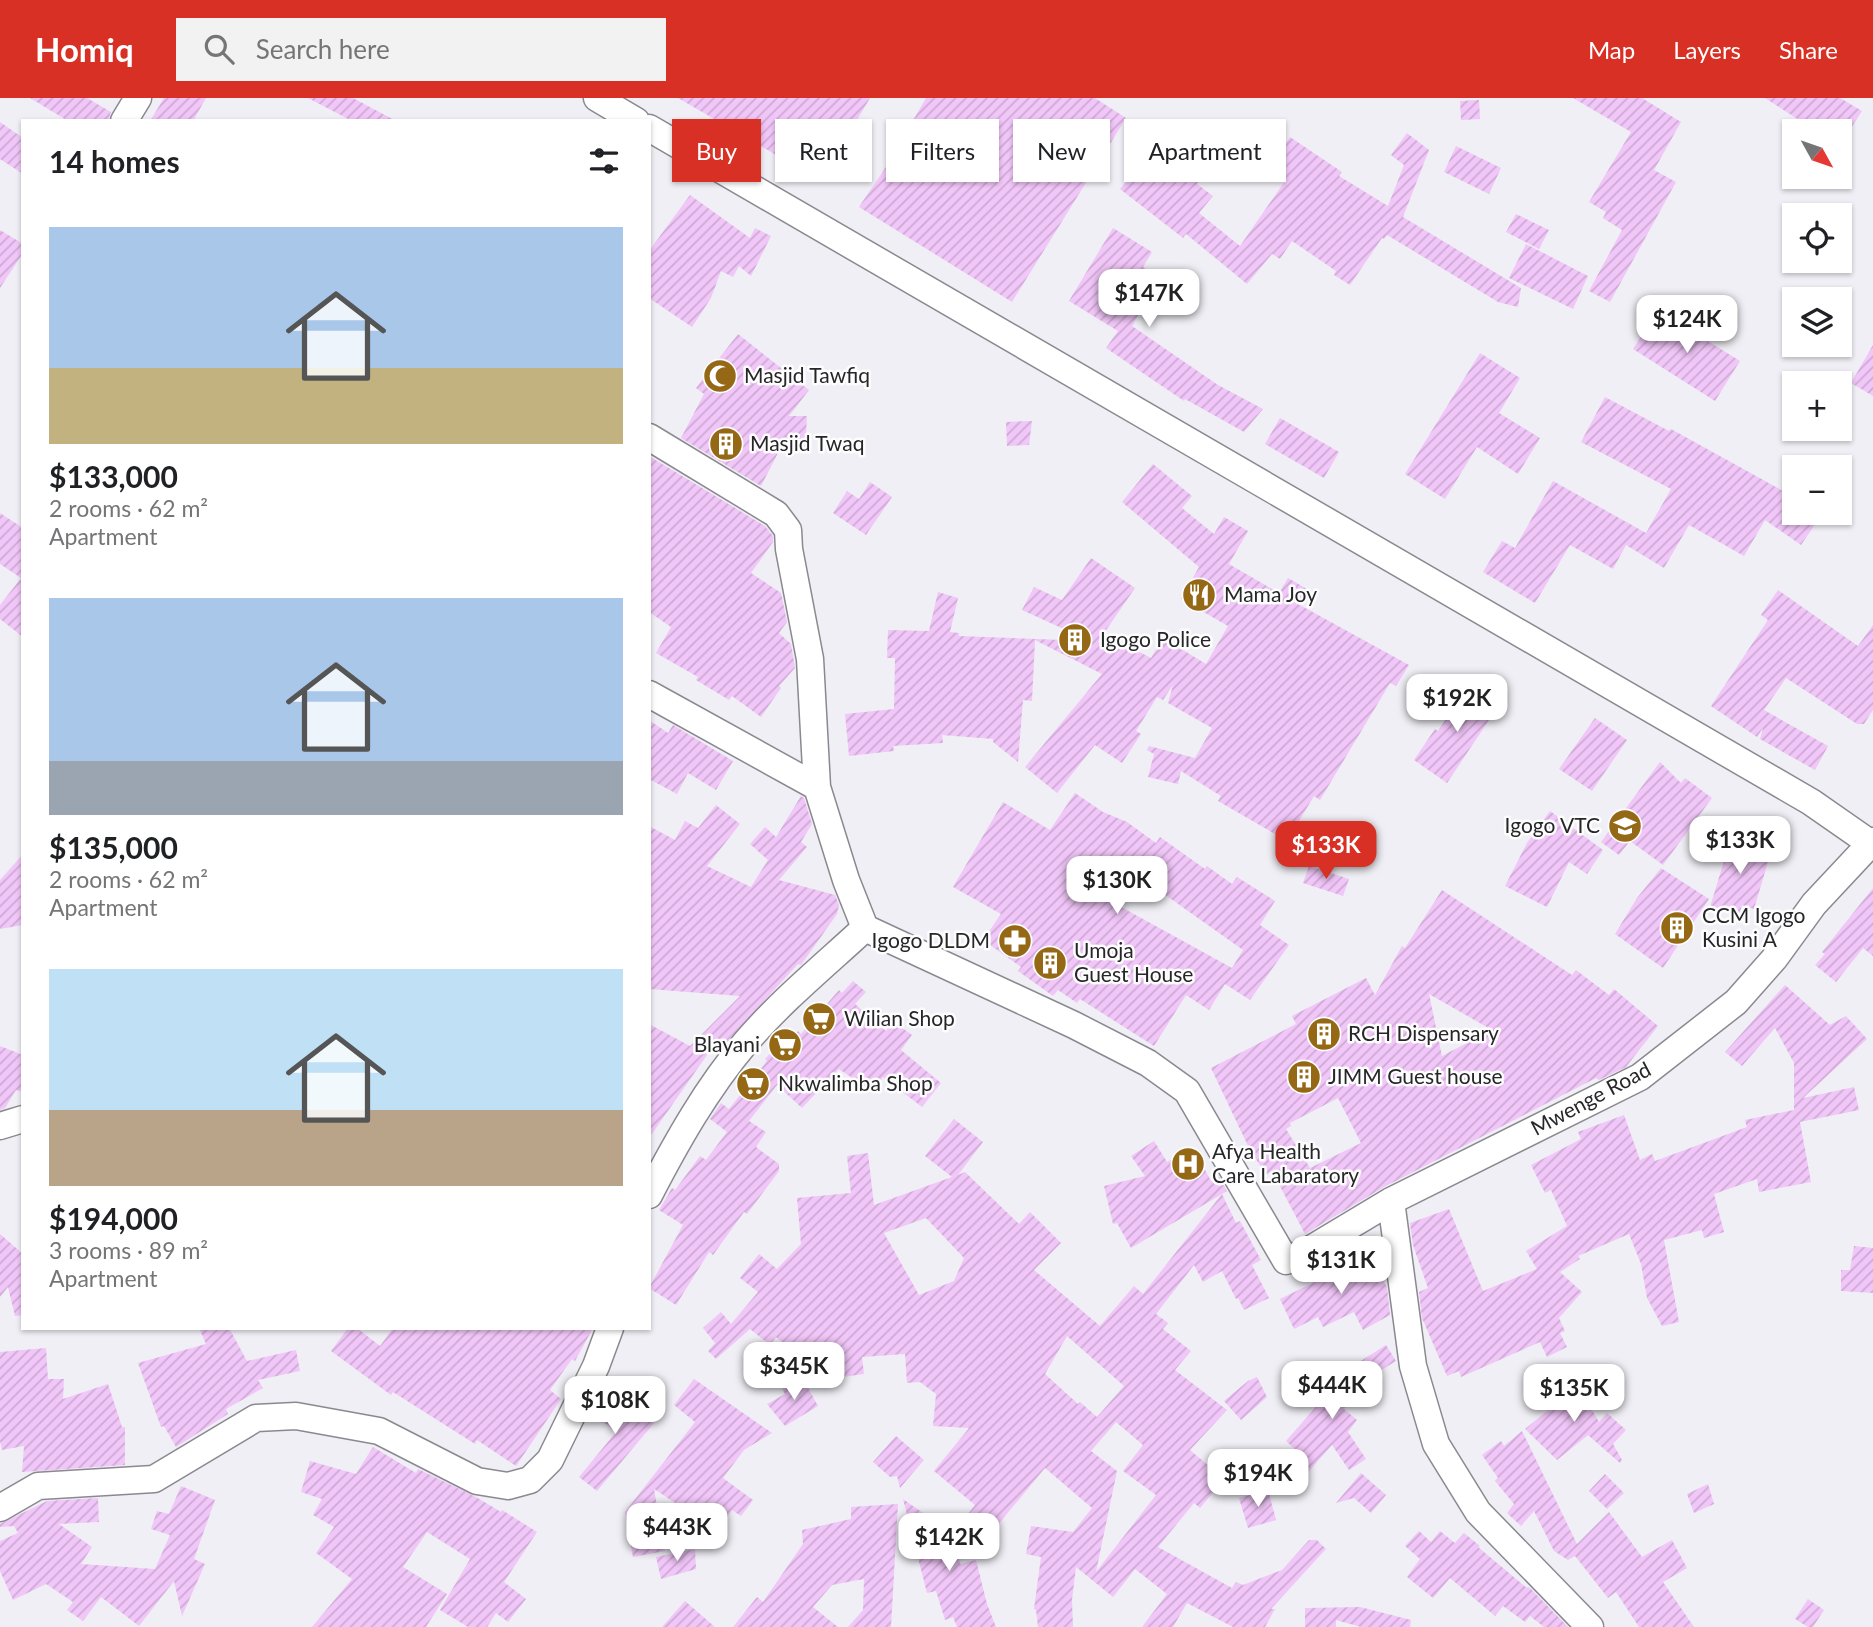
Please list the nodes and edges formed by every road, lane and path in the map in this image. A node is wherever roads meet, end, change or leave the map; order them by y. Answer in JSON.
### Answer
{"nodes":[{"id":1,"x":138,"y":98,"type":"edge"},
{"id":2,"x":597,"y":98,"type":"edge"},
{"id":3,"x":125,"y":119,"type":"edge"},
{"id":4,"x":633,"y":119,"type":"edge"},
{"id":5,"x":651,"y":129,"type":"edge"},
{"id":6,"x":651,"y":438,"type":"edge"},
{"id":7,"x":651,"y":695,"type":"edge"},
{"id":8,"x":817,"y":787,"type":"junction"},
{"id":9,"x":1871,"y":842,"type":"edge"},
{"id":10,"x":865,"y":928,"type":"junction"},
{"id":11,"x":21,"y":1120,"type":"edge"},
{"id":12,"x":0,"y":1126,"type":"edge"},
{"id":13,"x":651,"y":1191,"type":"edge"},
{"id":14,"x":1391,"y":1201,"type":"junction"},
{"id":15,"x":609,"y":1330,"type":"edge"},
{"id":16,"x":0,"y":1508,"type":"edge"},
{"id":17,"x":1590,"y":1627,"type":"edge"}],
"edges":[{"from":1,"to":3,"type":"street"},
{"from":2,"to":4,"type":"street"},
{"from":5,"to":9,"type":"street"},
{"from":6,"to":8,"type":"street"},
{"from":7,"to":8,"type":"street"},
{"from":8,"to":10,"type":"street"},
{"from":9,"to":14,"type":"street","name":"Mwenge Road"},
{"from":10,"to":13,"type":"street"},
{"from":10,"to":14,"type":"street","name":"Mwenge Road"},
{"from":11,"to":12,"type":"street"},
{"from":14,"to":17,"type":"street"},
{"from":15,"to":16,"type":"street"}]}
